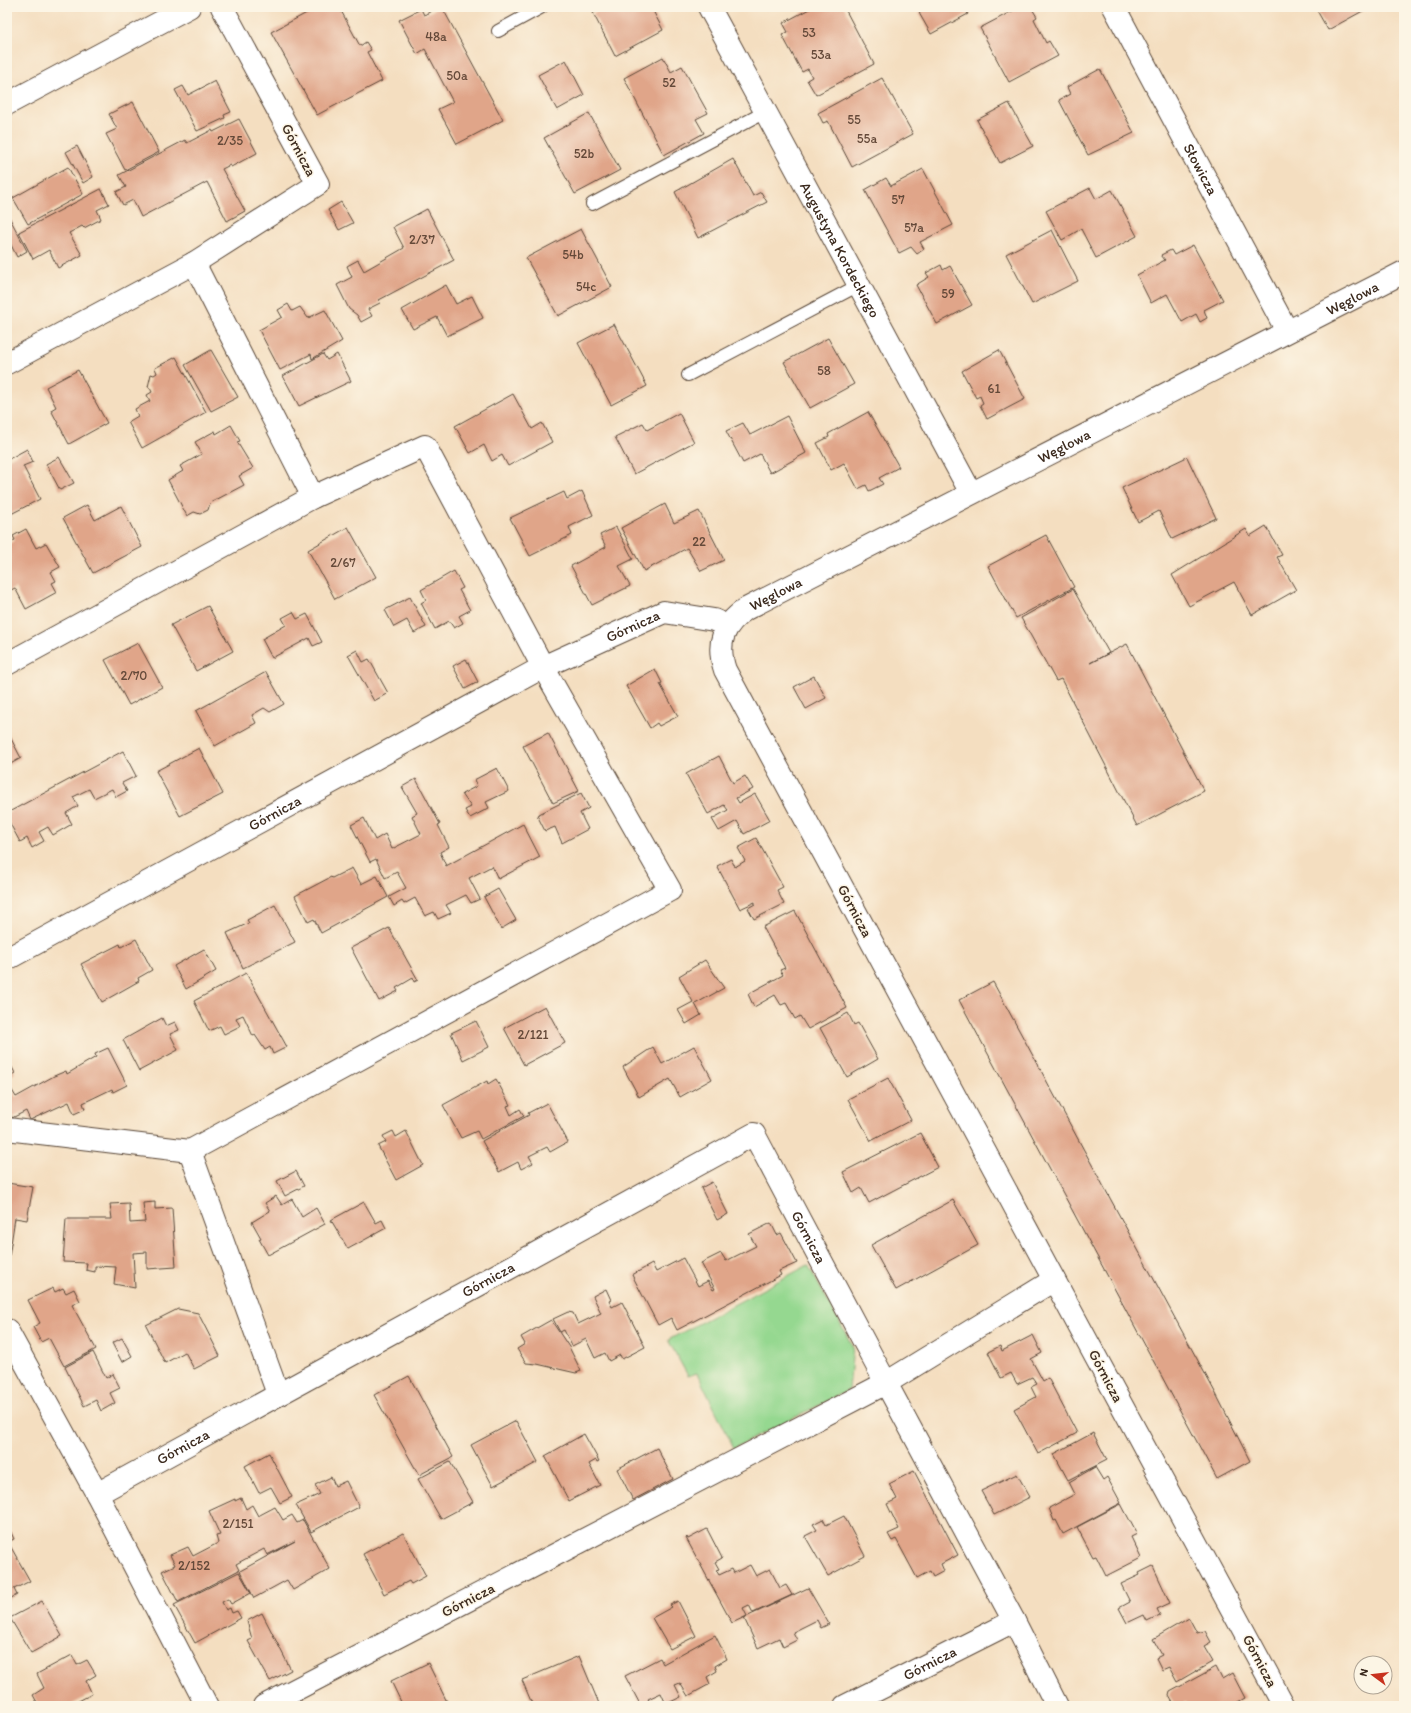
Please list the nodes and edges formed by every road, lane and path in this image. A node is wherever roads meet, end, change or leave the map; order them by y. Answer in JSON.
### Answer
{"nodes":[{"id":1,"x":188,"y":7,"type":"edge"},
{"id":2,"x":222,"y":7,"type":"edge"},
{"id":3,"x":542,"y":7,"type":"edge"},
{"id":4,"x":708,"y":7,"type":"edge"},
{"id":5,"x":1114,"y":7,"type":"edge"},
{"id":6,"x":498,"y":31,"type":"dead end"},
{"id":7,"x":7,"y":104,"type":"edge"},
{"id":8,"x":765,"y":112,"type":"junction"},
{"id":9,"x":592,"y":204,"type":"dead end"},
{"id":10,"x":194,"y":263,"type":"junction"},
{"id":11,"x":1404,"y":272,"type":"edge"},
{"id":12,"x":859,"y":285,"type":"junction"},
{"id":13,"x":1287,"y":331,"type":"junction"},
{"id":14,"x":7,"y":362,"type":"edge"},
{"id":15,"x":688,"y":375,"type":"dead end"},
{"id":16,"x":971,"y":493,"type":"junction"},
{"id":17,"x":313,"y":497,"type":"junction"},
{"id":18,"x":728,"y":626,"type":"junction"},
{"id":19,"x":7,"y":664,"type":"edge"},
{"id":20,"x":542,"y":667,"type":"junction"},
{"id":21,"x":7,"y":959,"type":"edge"},
{"id":22,"x":7,"y":1129,"type":"edge"},
{"id":23,"x":190,"y":1151,"type":"junction"},
{"id":24,"x":1054,"y":1280,"type":"junction"},
{"id":25,"x":7,"y":1330,"type":"edge"},
{"id":26,"x":886,"y":1383,"type":"junction"},
{"id":27,"x":278,"y":1394,"type":"junction"},
{"id":28,"x":97,"y":1494,"type":"junction"},
{"id":29,"x":1014,"y":1621,"type":"junction"},
{"id":30,"x":207,"y":1706,"type":"edge"},
{"id":31,"x":264,"y":1706,"type":"edge"},
{"id":32,"x":845,"y":1706,"type":"edge"},
{"id":33,"x":1057,"y":1706,"type":"edge"},
{"id":34,"x":1284,"y":1706,"type":"edge"}],
"edges":[{"from":1,"to":7,"type":"street"},
{"from":2,"to":10,"type":"street","name":"Górnicza"},
{"from":3,"to":6,"type":"lane"},
{"from":4,"to":8,"type":"street","name":"Augustyna Kordeckiego"},
{"from":5,"to":13,"type":"street","name":"Słowicza"},
{"from":8,"to":9,"type":"lane"},
{"from":8,"to":12,"type":"street","name":"Augustyna Kordeckiego"},
{"from":10,"to":14,"type":"street","name":"Górnicza"},
{"from":10,"to":17,"type":"street"},
{"from":11,"to":13,"type":"street","name":"Węglowa"},
{"from":12,"to":15,"type":"lane"},
{"from":12,"to":16,"type":"street","name":"Augustyna Kordeckiego"},
{"from":13,"to":16,"type":"street","name":"Węglowa"},
{"from":16,"to":18,"type":"street","name":"Węglowa"},
{"from":17,"to":19,"type":"street"},
{"from":17,"to":20,"type":"street"},
{"from":18,"to":20,"type":"street","name":"Górnicza"},
{"from":18,"to":24,"type":"street","name":"Górnicza"},
{"from":20,"to":21,"type":"street","name":"Górnicza"},
{"from":20,"to":23,"type":"street"},
{"from":22,"to":23,"type":"street"},
{"from":23,"to":27,"type":"street"},
{"from":24,"to":26,"type":"street"},
{"from":24,"to":34,"type":"street","name":"Górnicza"},
{"from":25,"to":28,"type":"street"},
{"from":26,"to":27,"type":"street","name":"Górnicza"},
{"from":26,"to":29,"type":"street"},
{"from":26,"to":31,"type":"street","name":"Górnicza"},
{"from":27,"to":28,"type":"street","name":"Górnicza"},
{"from":28,"to":30,"type":"street"},
{"from":29,"to":32,"type":"street","name":"Górnicza"},
{"from":29,"to":33,"type":"street"}]}
